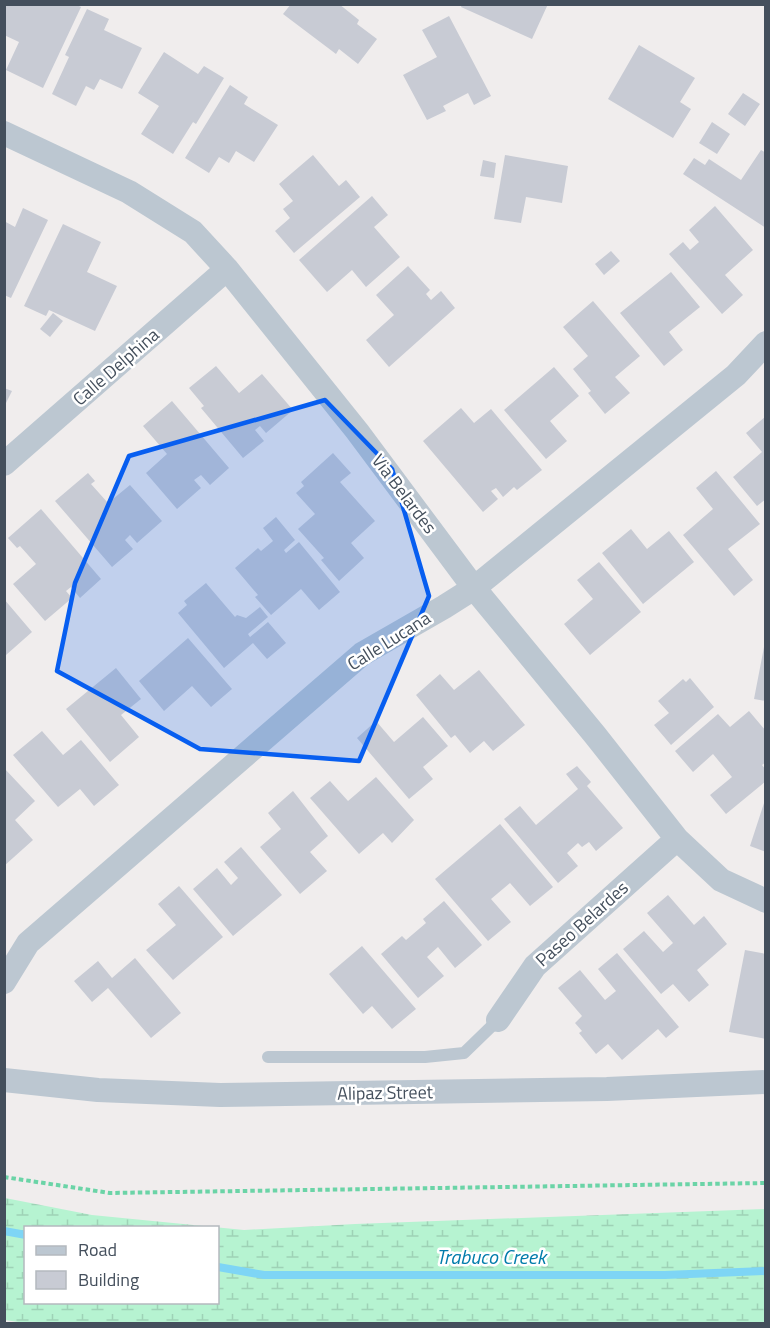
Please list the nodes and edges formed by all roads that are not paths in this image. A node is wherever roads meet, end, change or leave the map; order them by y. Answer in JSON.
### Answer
{"nodes":[{"id":1,"x":4,"y":133,"type":"edge"},
{"id":2,"x":227,"y":269,"type":"junction"},
{"id":3,"x":765,"y":343,"type":"edge"},
{"id":4,"x":4,"y":465,"type":"edge"},
{"id":5,"x":474,"y":588,"type":"junction"},
{"id":6,"x":677,"y":838,"type":"junction"},
{"id":7,"x":765,"y":901,"type":"edge"},
{"id":8,"x":4,"y":982,"type":"edge"},
{"id":9,"x":498,"y":1020,"type":"joint"},
{"id":10,"x":268,"y":1057,"type":"dead end"},
{"id":11,"x":4,"y":1080,"type":"edge"},
{"id":12,"x":765,"y":1083,"type":"edge"}],
"edges":[{"from":1,"to":2,"type":"street","name":"Via Belardes"},
{"from":2,"to":4,"type":"street","name":"Calle Delphina"},
{"from":2,"to":5,"type":"street","name":"Via Belardes"},
{"from":3,"to":5,"type":"street","name":"Calle Lucana"},
{"from":5,"to":6,"type":"street","name":"Via Belardes"},
{"from":5,"to":8,"type":"street","name":"Calle Lucana"},
{"from":6,"to":7,"type":"street","name":"Via Belardes"},
{"from":6,"to":9,"type":"street","name":"Paseo Belardes"},
{"from":9,"to":10,"type":"lane"},
{"from":11,"to":12,"type":"street","name":"Alipaz Street"}]}
